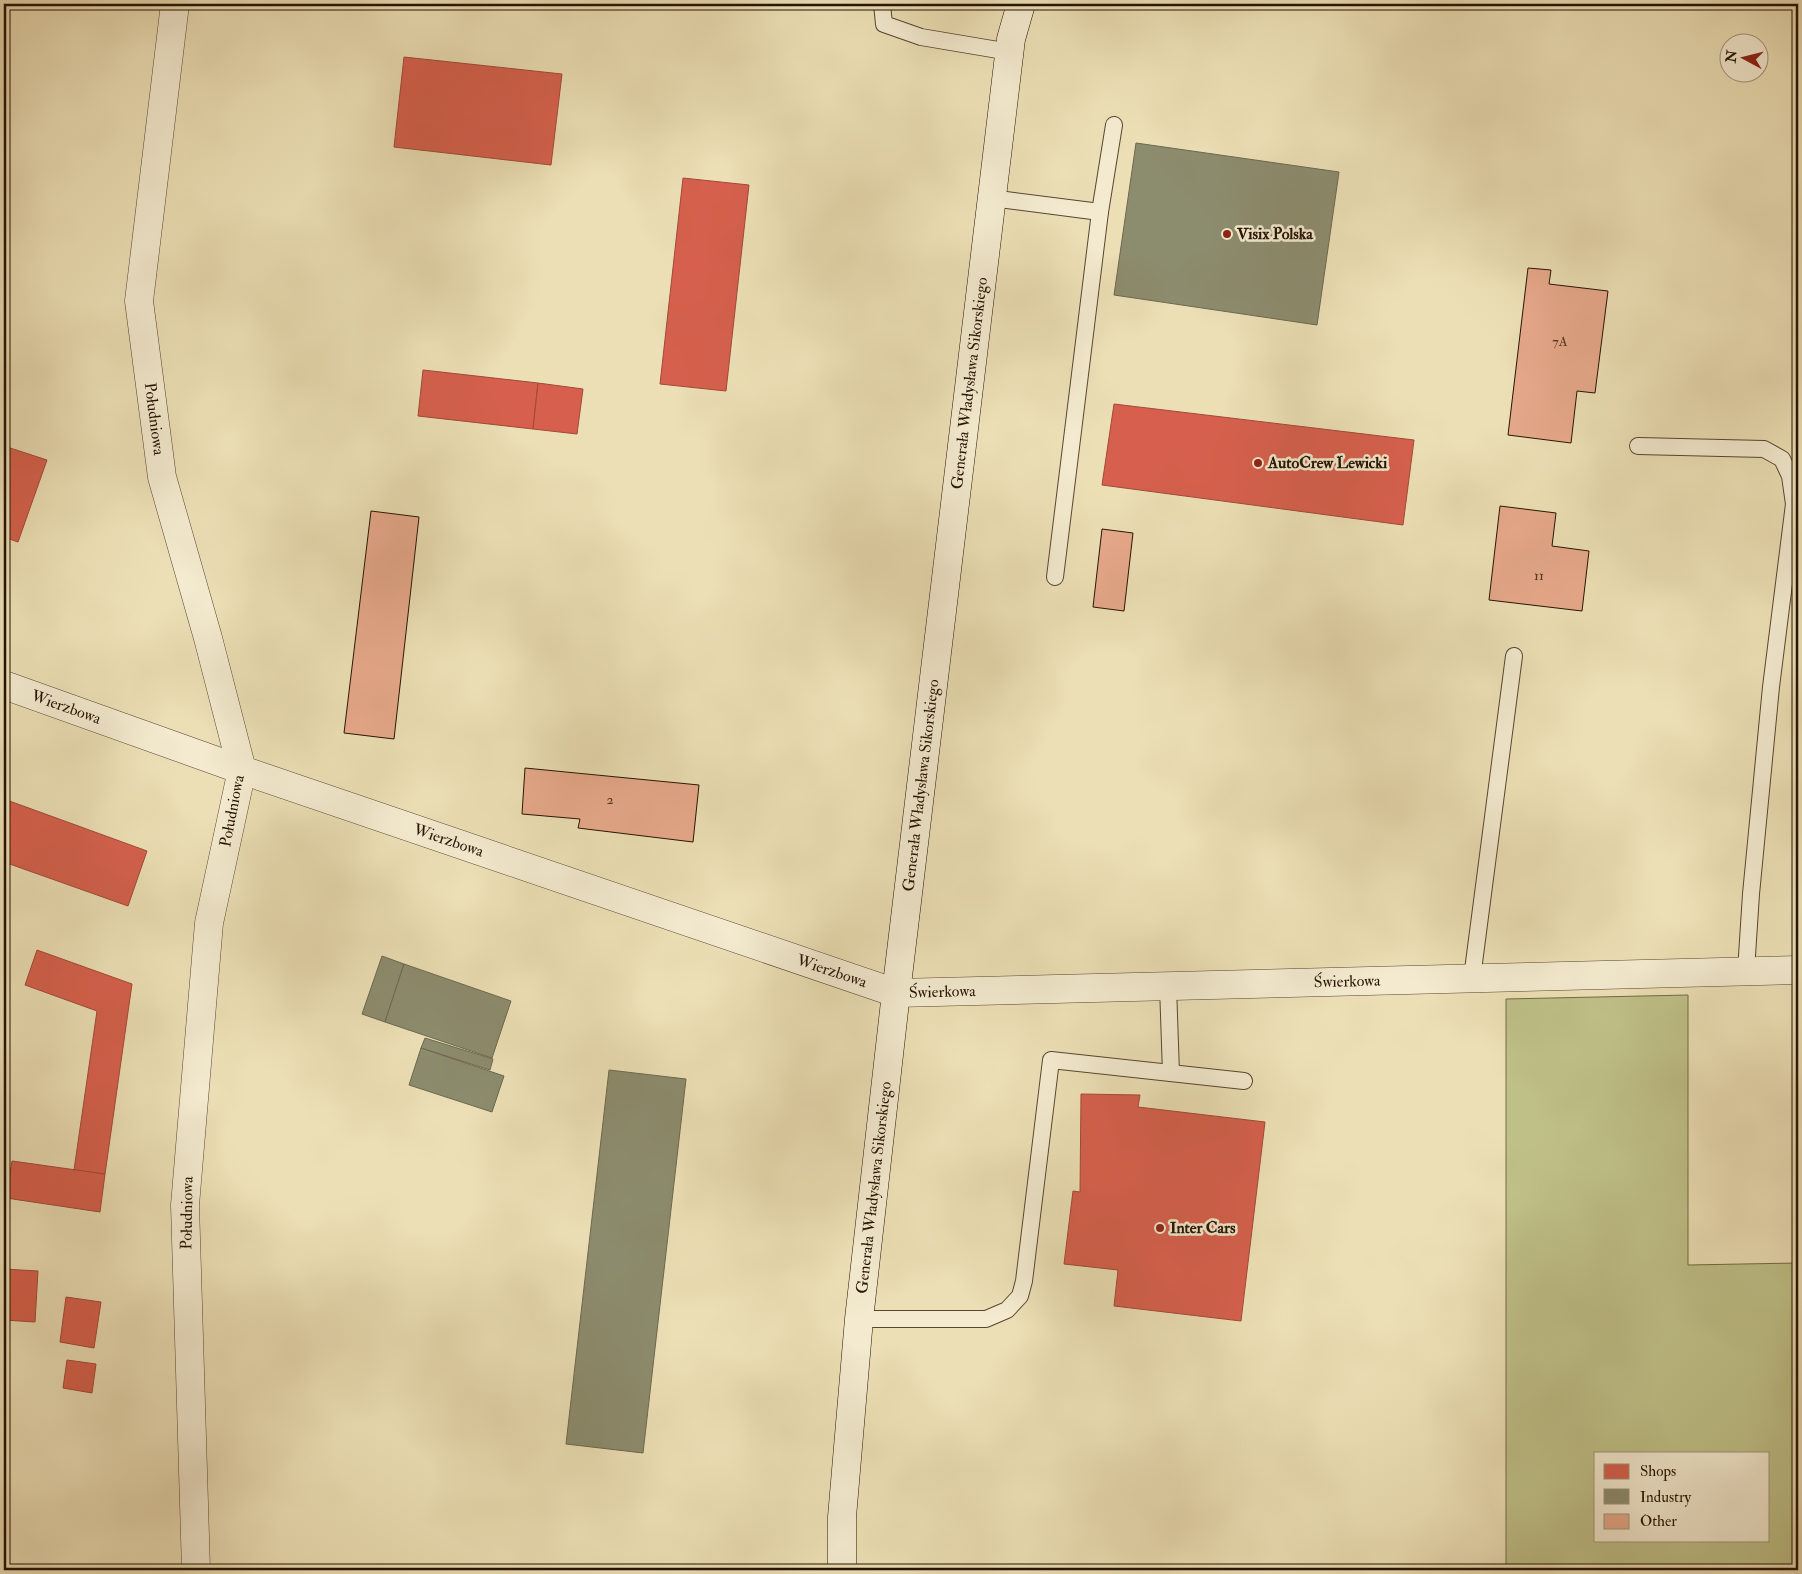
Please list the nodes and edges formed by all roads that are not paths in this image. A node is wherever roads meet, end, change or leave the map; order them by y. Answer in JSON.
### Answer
{"nodes":[{"id":1,"x":175,"y":4,"type":"edge"},
{"id":2,"x":882,"y":4,"type":"edge"},
{"id":3,"x":1021,"y":4,"type":"edge"},
{"id":4,"x":1010,"y":52,"type":"junction"},
{"id":5,"x":1114,"y":125,"type":"dead end"},
{"id":6,"x":991,"y":198,"type":"junction"},
{"id":7,"x":1100,"y":212,"type":"junction"},
{"id":8,"x":1638,"y":446,"type":"dead end"},
{"id":9,"x":1055,"y":577,"type":"dead end"},
{"id":10,"x":1514,"y":656,"type":"dead end"},
{"id":11,"x":4,"y":685,"type":"edge"},
{"id":12,"x":242,"y":770,"type":"junction"},
{"id":13,"x":1798,"y":970,"type":"edge"},
{"id":14,"x":1746,"y":971,"type":"junction"},
{"id":15,"x":1472,"y":978,"type":"junction"},
{"id":16,"x":1168,"y":986,"type":"junction"},
{"id":17,"x":896,"y":993,"type":"junction"},
{"id":18,"x":1171,"y":1073,"type":"junction"},
{"id":19,"x":1244,"y":1081,"type":"dead end"},
{"id":20,"x":859,"y":1319,"type":"junction"},
{"id":21,"x":196,"y":1570,"type":"edge"},
{"id":22,"x":842,"y":1570,"type":"edge"}],
"edges":[{"from":1,"to":12,"type":"street","name":"Południowa"},
{"from":2,"to":4,"type":"lane"},
{"from":3,"to":4,"type":"street","name":"Generała Władysława Sikorskiego"},
{"from":4,"to":6,"type":"street","name":"Generała Władysława Sikorskiego"},
{"from":5,"to":7,"type":"lane"},
{"from":6,"to":7,"type":"lane"},
{"from":6,"to":17,"type":"street","name":"Generała Władysława Sikorskiego"},
{"from":7,"to":9,"type":"lane"},
{"from":8,"to":14,"type":"lane"},
{"from":10,"to":15,"type":"lane"},
{"from":11,"to":12,"type":"street","name":"Wierzbowa"},
{"from":12,"to":17,"type":"street","name":"Wierzbowa"},
{"from":12,"to":21,"type":"street","name":"Południowa"},
{"from":13,"to":14,"type":"street","name":"Świerkowa"},
{"from":14,"to":15,"type":"street","name":"Świerkowa"},
{"from":15,"to":16,"type":"street","name":"Świerkowa"},
{"from":16,"to":17,"type":"street","name":"Świerkowa"},
{"from":16,"to":18,"type":"lane"},
{"from":17,"to":20,"type":"street","name":"Generała Władysława Sikorskiego"},
{"from":18,"to":19,"type":"lane"},
{"from":18,"to":20,"type":"lane"},
{"from":20,"to":22,"type":"street","name":"Generała Władysława Sikorskiego"}]}
